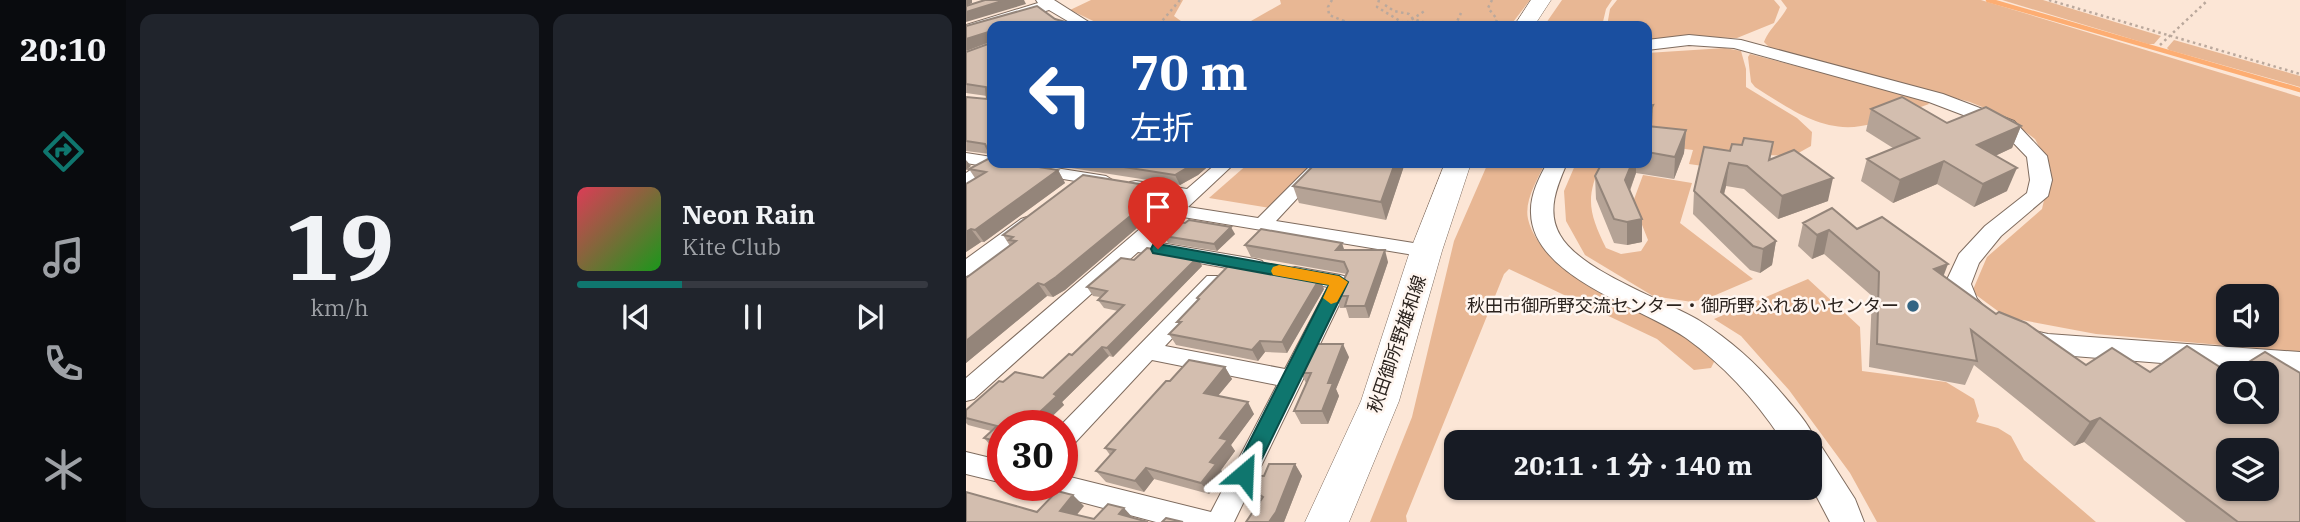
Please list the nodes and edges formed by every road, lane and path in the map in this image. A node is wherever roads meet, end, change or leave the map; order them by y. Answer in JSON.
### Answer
{"nodes":[{"id":1,"x":1180,"y":0,"type":"edge"},
{"id":2,"x":1332,"y":0,"type":"edge"},
{"id":3,"x":1379,"y":0,"type":"edge"},
{"id":4,"x":1492,"y":0,"type":"edge"},
{"id":5,"x":1541,"y":0,"type":"edge"},
{"id":6,"x":2049,"y":0,"type":"edge"},
{"id":7,"x":2208,"y":0,"type":"edge"},
{"id":8,"x":1046,"y":3,"type":"edge"},
{"id":9,"x":1385,"y":5,"type":"dead end"},
{"id":10,"x":1426,"y":10,"type":"dead end"},
{"id":11,"x":1461,"y":13,"type":"dead end"},
{"id":12,"x":1413,"y":19,"type":"junction"},
{"id":13,"x":993,"y":21,"type":"edge"},
{"id":14,"x":1078,"y":21,"type":"edge"},
{"id":15,"x":1162,"y":21,"type":"edge"},
{"id":16,"x":1344,"y":21,"type":"edge"},
{"id":17,"x":1401,"y":21,"type":"edge"},
{"id":18,"x":1411,"y":21,"type":"edge"},
{"id":19,"x":1420,"y":21,"type":"edge"},
{"id":20,"x":1457,"y":21,"type":"edge"},
{"id":21,"x":1496,"y":21,"type":"edge"},
{"id":22,"x":1527,"y":21,"type":"edge"},
{"id":23,"x":987,"y":23,"type":"edge"},
{"id":24,"x":966,"y":30,"type":"edge"},
{"id":25,"x":2169,"y":36,"type":"junction"},
{"id":26,"x":1652,"y":44,"type":"edge"},
{"id":27,"x":2161,"y":45,"type":"dead end"},
{"id":28,"x":2300,"y":74,"type":"edge"},
{"id":29,"x":966,"y":158,"type":"edge"},
{"id":30,"x":987,"y":162,"type":"edge"},
{"id":31,"x":987,"y":167,"type":"edge"},
{"id":32,"x":1024,"y":168,"type":"edge"},
{"id":33,"x":1221,"y":168,"type":"edge"},
{"id":34,"x":1317,"y":168,"type":"edge"},
{"id":35,"x":1456,"y":168,"type":"edge"},
{"id":36,"x":1556,"y":168,"type":"edge"},
{"id":37,"x":1087,"y":178,"type":"junction"},
{"id":38,"x":966,"y":180,"type":"edge"},
{"id":39,"x":1065,"y":194,"type":"edge"},
{"id":40,"x":1190,"y":195,"type":"junction"},
{"id":41,"x":1173,"y":210,"type":"junction"},
{"id":42,"x":1043,"y":211,"type":"edge"},
{"id":43,"x":1262,"y":225,"type":"junction"},
{"id":44,"x":1134,"y":244,"type":"junction"},
{"id":45,"x":1426,"y":251,"type":"junction"},
{"id":46,"x":1232,"y":262,"type":"junction"},
{"id":47,"x":966,"y":269,"type":"edge"},
{"id":48,"x":1147,"y":351,"type":"junction"},
{"id":49,"x":2300,"y":363,"type":"edge"},
{"id":50,"x":1291,"y":379,"type":"junction"},
{"id":51,"x":966,"y":392,"type":"edge"},
{"id":52,"x":1078,"y":423,"type":"edge"},
{"id":53,"x":1791,"y":430,"type":"edge"},
{"id":54,"x":966,"y":463,"type":"edge"},
{"id":55,"x":987,"y":468,"type":"edge"},
{"id":56,"x":1822,"y":476,"type":"edge"},
{"id":57,"x":1078,"y":490,"type":"edge"},
{"id":58,"x":1205,"y":522,"type":"edge"},
{"id":59,"x":1220,"y":522,"type":"edge"},
{"id":60,"x":1327,"y":522,"type":"edge"},
{"id":61,"x":1847,"y":522,"type":"edge"}],
"edges":[{"from":1,"to":15,"type":"path"},
{"from":2,"to":16,"type":"path"},
{"from":3,"to":17,"type":"path"},
{"from":4,"to":21,"type":"path"},
{"from":5,"to":22,"type":"main road"},
{"from":6,"to":25,"type":"path"},
{"from":7,"to":25,"type":"path"},
{"from":8,"to":13,"type":"street"},
{"from":8,"to":14,"type":"street"},
{"from":9,"to":12,"type":"path"},
{"from":10,"to":12,"type":"path"},
{"from":11,"to":20,"type":"path"},
{"from":12,"to":18,"type":"path"},
{"from":12,"to":19,"type":"path"},
{"from":23,"to":24,"type":"street"},
{"from":25,"to":27,"type":"path"},
{"from":25,"to":28,"type":"path"},
{"from":26,"to":49,"type":"street"},
{"from":29,"to":30,"type":"street"},
{"from":31,"to":38,"type":"street"},
{"from":32,"to":37,"type":"street"},
{"from":33,"to":40,"type":"street"},
{"from":34,"to":43,"type":"street"},
{"from":35,"to":45,"type":"main road","name":"秋田御所野雄和線"},
{"from":36,"to":53,"type":"street"},
{"from":37,"to":39,"type":"street"},
{"from":37,"to":40,"type":"street"},
{"from":40,"to":41,"type":"street"},
{"from":41,"to":43,"type":"street"},
{"from":41,"to":44,"type":"street"},
{"from":42,"to":47,"type":"street"},
{"from":43,"to":45,"type":"street"},
{"from":44,"to":46,"type":"street"},
{"from":44,"to":51,"type":"street"},
{"from":45,"to":60,"type":"main road","name":"秋田御所野雄和線"},
{"from":46,"to":48,"type":"street"},
{"from":46,"to":50,"type":"street"},
{"from":48,"to":50,"type":"street"},
{"from":48,"to":52,"type":"street"},
{"from":50,"to":59,"type":"street"},
{"from":54,"to":55,"type":"street"},
{"from":56,"to":61,"type":"street"},
{"from":57,"to":58,"type":"street"}]}
